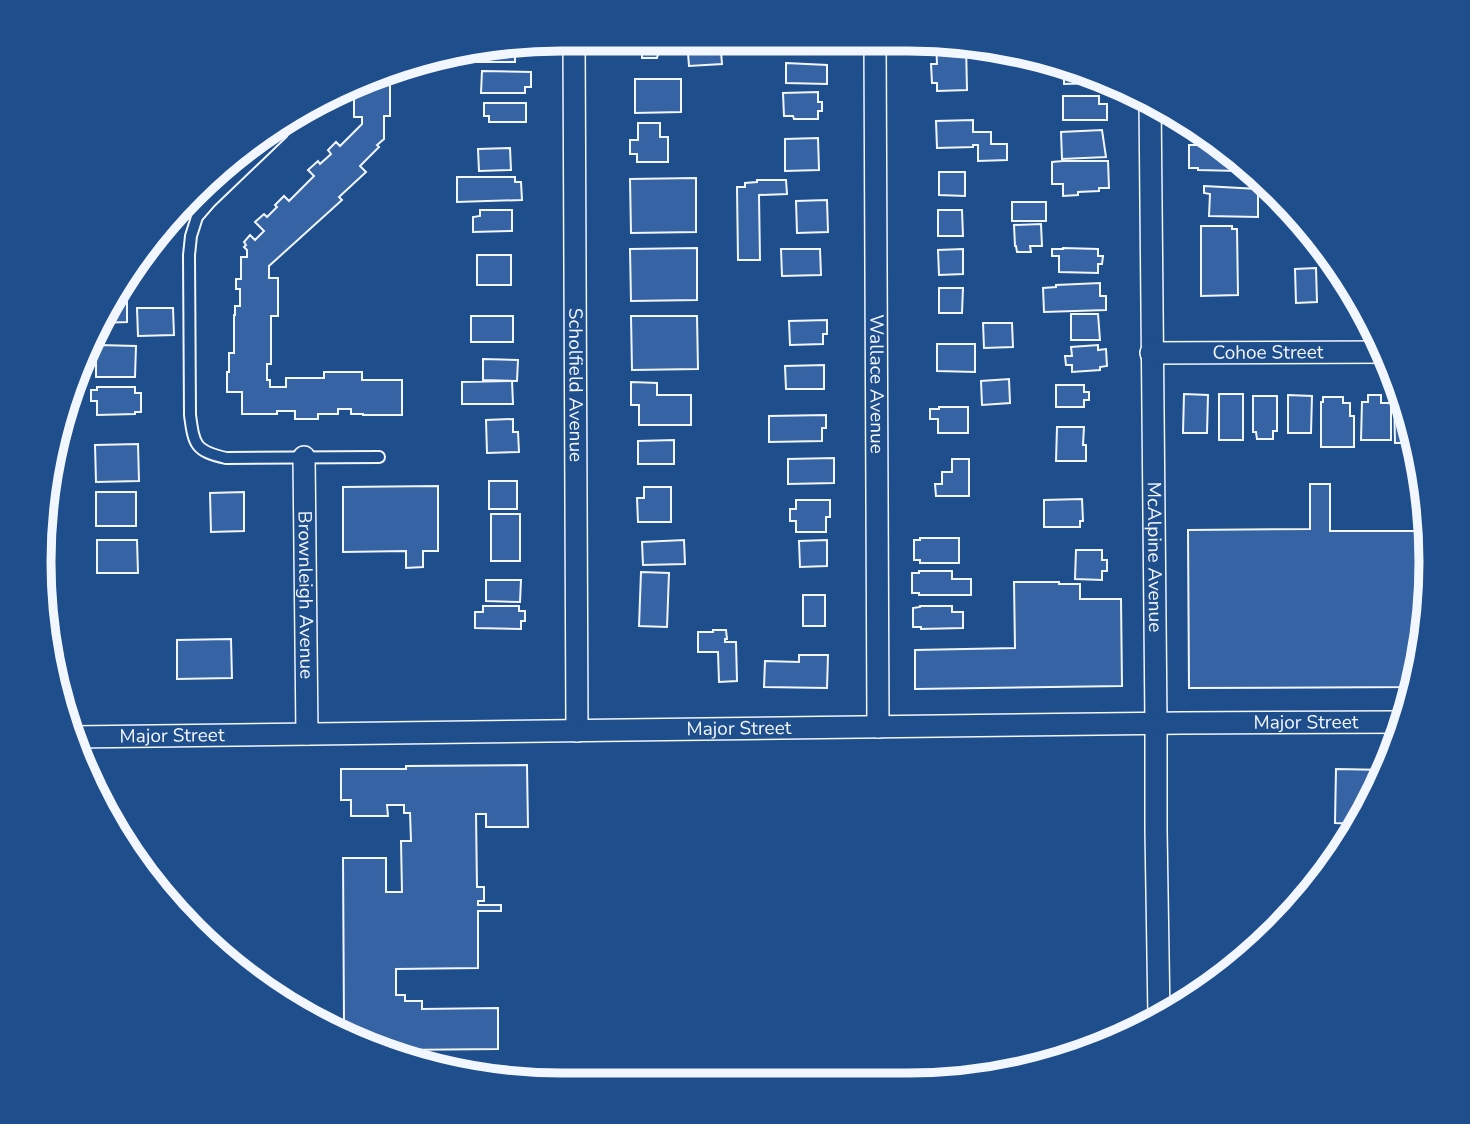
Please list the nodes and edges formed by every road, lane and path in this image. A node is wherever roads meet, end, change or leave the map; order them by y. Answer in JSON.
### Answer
{"nodes":[{"id":1,"x":574,"y":51,"type":"edge"},
{"id":2,"x":875,"y":51,"type":"edge"},
{"id":3,"x":1150,"y":112,"type":"edge"},
{"id":4,"x":277,"y":137,"type":"edge"},
{"id":5,"x":1374,"y":352,"type":"edge"},
{"id":6,"x":1151,"y":353,"type":"junction"},
{"id":7,"x":304,"y":457,"type":"junction"},
{"id":8,"x":379,"y":457,"type":"dead end"},
{"id":9,"x":1393,"y":722,"type":"edge"},
{"id":10,"x":1156,"y":723,"type":"junction"},
{"id":11,"x":878,"y":727,"type":"junction"},
{"id":12,"x":577,"y":731,"type":"junction"},
{"id":13,"x":307,"y":734,"type":"junction"},
{"id":14,"x":82,"y":737,"type":"edge"},
{"id":15,"x":1159,"y":1008,"type":"edge"}],
"edges":[{"from":1,"to":12,"type":"street","name":"Scholfield Avenue"},
{"from":2,"to":11,"type":"street","name":"Wallace Avenue"},
{"from":3,"to":6,"type":"street","name":"McAlpine Avenue"},
{"from":4,"to":7,"type":"lane"},
{"from":5,"to":6,"type":"street","name":"Cohoe Street"},
{"from":6,"to":10,"type":"street","name":"McAlpine Avenue"},
{"from":7,"to":8,"type":"lane"},
{"from":7,"to":13,"type":"street","name":"Brownleigh Avenue"},
{"from":9,"to":10,"type":"street","name":"Major Street"},
{"from":10,"to":11,"type":"street","name":"Major Street"},
{"from":10,"to":15,"type":"street","name":"McAlpine Avenue"},
{"from":11,"to":12,"type":"street","name":"Major Street"},
{"from":12,"to":13,"type":"street","name":"Major Street"},
{"from":13,"to":14,"type":"street","name":"Major Street"}]}
